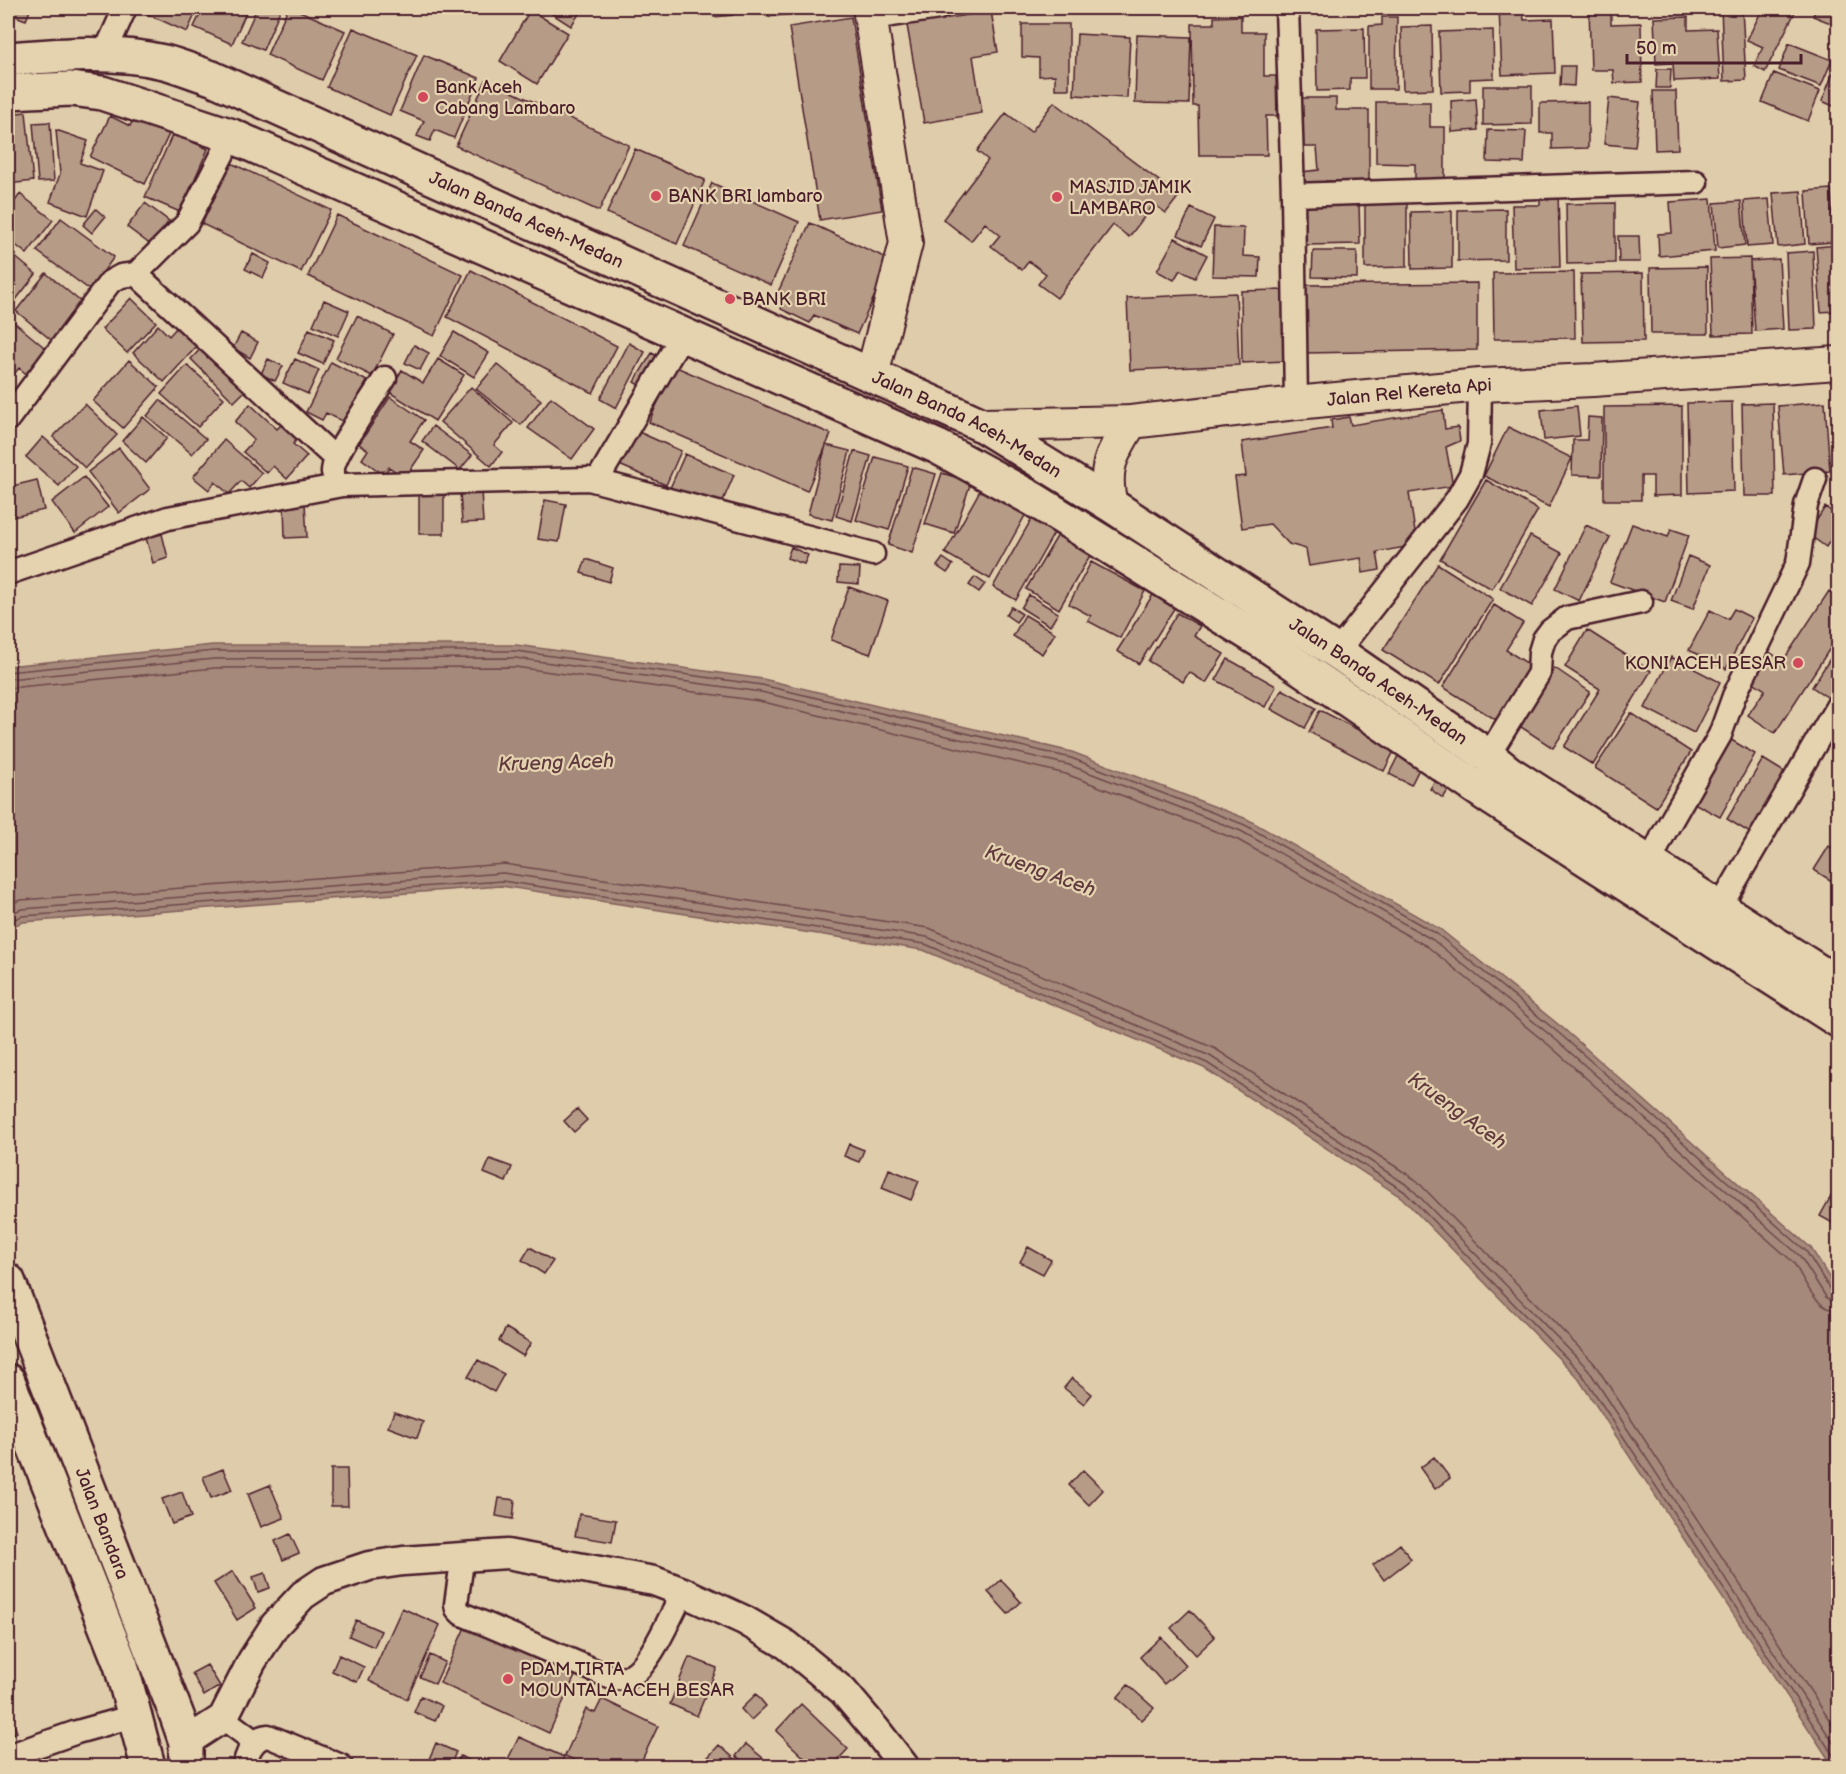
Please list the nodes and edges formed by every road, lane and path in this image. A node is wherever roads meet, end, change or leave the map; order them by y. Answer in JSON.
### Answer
{"nodes":[{"id":1,"x":125,"y":8,"type":"edge"},
{"id":2,"x":939,"y":8,"type":"edge"},
{"id":3,"x":1287,"y":8,"type":"edge"},
{"id":4,"x":870,"y":13,"type":"edge"},
{"id":5,"x":104,"y":55,"type":"junction"},
{"id":6,"x":8,"y":59,"type":"edge"},
{"id":7,"x":8,"y":92,"type":"edge"},
{"id":8,"x":231,"y":136,"type":"junction"},
{"id":9,"x":1696,"y":182,"type":"dead end"},
{"id":10,"x":1293,"y":195,"type":"junction"},
{"id":11,"x":136,"y":274,"type":"junction"},
{"id":12,"x":682,"y":334,"type":"junction"},
{"id":13,"x":1839,"y":363,"type":"edge"},
{"id":14,"x":872,"y":375,"type":"junction"},
{"id":15,"x":385,"y":378,"type":"dead end"},
{"id":16,"x":1479,"y":385,"type":"junction"},
{"id":17,"x":1296,"y":403,"type":"junction"},
{"id":18,"x":8,"y":419,"type":"edge"},
{"id":19,"x":1131,"y":422,"type":"junction"},
{"id":20,"x":982,"y":425,"type":"junction"},
{"id":21,"x":336,"y":459,"type":"junction"},
{"id":22,"x":1815,"y":478,"type":"dead end"},
{"id":23,"x":597,"y":481,"type":"junction"},
{"id":24,"x":342,"y":485,"type":"junction"},
{"id":25,"x":1111,"y":506,"type":"junction"},
{"id":26,"x":873,"y":555,"type":"dead end"},
{"id":27,"x":8,"y":573,"type":"edge"},
{"id":28,"x":1641,"y":602,"type":"dead end"},
{"id":29,"x":1337,"y":652,"type":"junction"},
{"id":30,"x":1839,"y":705,"type":"edge"},
{"id":31,"x":1497,"y":776,"type":"junction"},
{"id":32,"x":1650,"y":863,"type":"junction"},
{"id":33,"x":1719,"y":909,"type":"junction"},
{"id":34,"x":1839,"y":984,"type":"edge"},
{"id":35,"x":1839,"y":1020,"type":"edge"},
{"id":36,"x":8,"y":1281,"type":"edge"},
{"id":37,"x":8,"y":1381,"type":"edge"},
{"id":38,"x":463,"y":1556,"type":"junction"},
{"id":39,"x":683,"y":1592,"type":"junction"},
{"id":40,"x":134,"y":1716,"type":"junction"},
{"id":41,"x":223,"y":1718,"type":"junction"},
{"id":42,"x":255,"y":1742,"type":"junction"},
{"id":43,"x":186,"y":1754,"type":"edge"},
{"id":44,"x":8,"y":1756,"type":"edge"},
{"id":45,"x":148,"y":1767,"type":"edge"},
{"id":46,"x":244,"y":1767,"type":"edge"},
{"id":47,"x":341,"y":1767,"type":"edge"},
{"id":48,"x":904,"y":1767,"type":"edge"}],
"edges":[{"from":1,"to":5,"type":"street"},
{"from":2,"to":4,"type":"street"},
{"from":3,"to":10,"type":"street"},
{"from":4,"to":14,"type":"main road"},
{"from":5,"to":6,"type":"highway","name":"Jalan Banda Aceh-Medan"},
{"from":5,"to":14,"type":"highway","name":"Jalan Banda Aceh-Medan"},
{"from":7,"to":8,"type":"highway","name":"Jalan Banda Aceh-Medan"},
{"from":8,"to":11,"type":"street"},
{"from":8,"to":12,"type":"highway","name":"Jalan Banda Aceh-Medan"},
{"from":9,"to":10,"type":"street"},
{"from":10,"to":17,"type":"street"},
{"from":11,"to":18,"type":"street"},
{"from":11,"to":21,"type":"street"},
{"from":12,"to":23,"type":"street"},
{"from":12,"to":31,"type":"highway","name":"Jalan Banda Aceh-Medan"},
{"from":13,"to":16,"type":"main road","name":"Jalan Rel Kereta Api"},
{"from":14,"to":20,"type":"highway","name":"Jalan Banda Aceh-Medan"},
{"from":15,"to":21,"type":"street"},
{"from":16,"to":17,"type":"main road","name":"Jalan Rel Kereta Api"},
{"from":16,"to":29,"type":"street"},
{"from":17,"to":19,"type":"main road","name":"Jalan Rel Kereta Api"},
{"from":19,"to":20,"type":"main road","name":"Jalan Rel Kereta Api"},
{"from":19,"to":25,"type":"main road"},
{"from":20,"to":25,"type":"highway","name":"Jalan Banda Aceh-Medan"},
{"from":21,"to":24,"type":"street"},
{"from":22,"to":32,"type":"street"},
{"from":23,"to":24,"type":"street"},
{"from":23,"to":26,"type":"street"},
{"from":24,"to":27,"type":"street"},
{"from":25,"to":29,"type":"highway","name":"Jalan Banda Aceh-Medan"},
{"from":28,"to":31,"type":"street"},
{"from":29,"to":31,"type":"highway","name":"Jalan Banda Aceh-Medan"},
{"from":30,"to":33,"type":"street"},
{"from":31,"to":32,"type":"highway","name":"Jalan Banda Aceh-Medan"},
{"from":31,"to":35,"type":"highway","name":"Jalan Banda Aceh-Medan"},
{"from":32,"to":33,"type":"highway","name":"Jalan Banda Aceh-Medan"},
{"from":33,"to":34,"type":"highway","name":"Jalan Banda Aceh-Medan"},
{"from":36,"to":43,"type":"highway","name":"Jalan Bandara"},
{"from":37,"to":40,"type":"highway","name":"Jalan Bandara"},
{"from":38,"to":39,"type":"street"},
{"from":38,"to":39,"type":"street"},
{"from":38,"to":41,"type":"street"},
{"from":39,"to":48,"type":"street"},
{"from":40,"to":44,"type":"street"},
{"from":40,"to":45,"type":"highway","name":"Jalan Bandara"},
{"from":41,"to":42,"type":"street"},
{"from":41,"to":43,"type":"street"},
{"from":42,"to":46,"type":"street"},
{"from":42,"to":47,"type":"street"}]}
